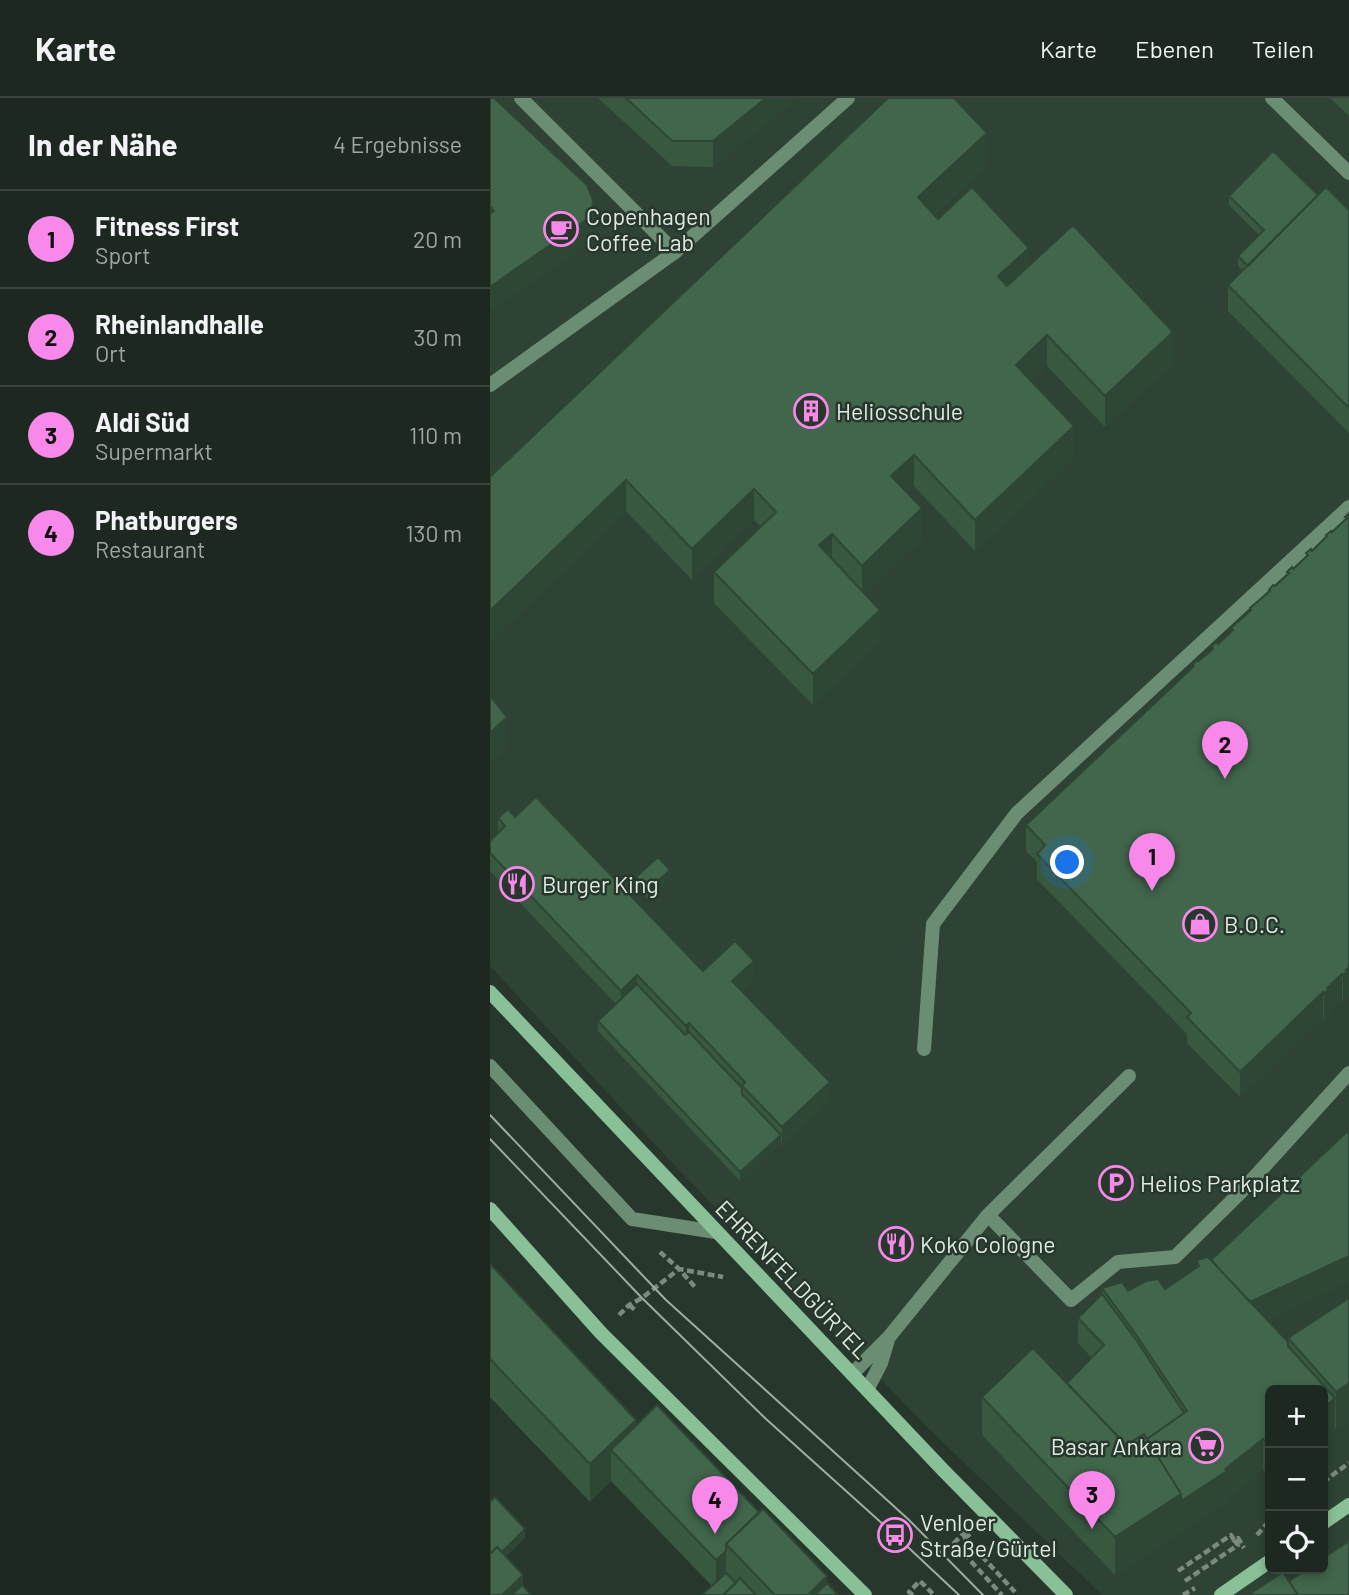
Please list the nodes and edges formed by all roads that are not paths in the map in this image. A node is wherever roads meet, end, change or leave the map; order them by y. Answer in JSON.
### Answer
{"nodes":[{"id":1,"x":521,"y":98,"type":"edge"},
{"id":2,"x":848,"y":98,"type":"edge"},
{"id":3,"x":1272,"y":98,"type":"edge"},
{"id":4,"x":1349,"y":173,"type":"edge"},
{"id":5,"x":675,"y":252,"type":"junction"},
{"id":6,"x":490,"y":385,"type":"edge"},
{"id":7,"x":1349,"y":507,"type":"edge"},
{"id":8,"x":490,"y":992,"type":"edge"},
{"id":9,"x":924,"y":1049,"type":"dead end"},
{"id":10,"x":490,"y":1066,"type":"edge"},
{"id":11,"x":1349,"y":1073,"type":"edge"},
{"id":12,"x":1129,"y":1076,"type":"dead end"},
{"id":13,"x":490,"y":1209,"type":"edge"},
{"id":14,"x":988,"y":1215,"type":"junction"},
{"id":15,"x":716,"y":1232,"type":"junction"},
{"id":16,"x":889,"y":1337,"type":"junction"},
{"id":17,"x":852,"y":1374,"type":"junction"},
{"id":18,"x":867,"y":1390,"type":"junction"},
{"id":19,"x":1349,"y":1505,"type":"edge"},
{"id":20,"x":1328,"y":1520,"type":"edge"},
{"id":21,"x":1265,"y":1564,"type":"edge"},
{"id":22,"x":865,"y":1595,"type":"edge"},
{"id":23,"x":1066,"y":1595,"type":"edge"},
{"id":24,"x":1221,"y":1595,"type":"edge"}],
"edges":[{"from":1,"to":5,"type":"street"},
{"from":2,"to":5,"type":"street"},
{"from":3,"to":4,"type":"street"},
{"from":5,"to":6,"type":"street"},
{"from":7,"to":9,"type":"street"},
{"from":8,"to":15,"type":"main road","name":"EHRENFELDGÜRTEL"},
{"from":10,"to":15,"type":"street"},
{"from":11,"to":14,"type":"street"},
{"from":12,"to":14,"type":"street"},
{"from":13,"to":22,"type":"main road"},
{"from":14,"to":16,"type":"street"},
{"from":15,"to":17,"type":"main road","name":"EHRENFELDGÜRTEL"},
{"from":16,"to":17,"type":"street"},
{"from":16,"to":18,"type":"street"},
{"from":17,"to":18,"type":"main road","name":"EHRENFELDGÜRTEL"},
{"from":18,"to":23,"type":"main road","name":"EHRENFELDGÜRTEL"},
{"from":19,"to":20,"type":"main road"},
{"from":21,"to":24,"type":"main road"}]}
